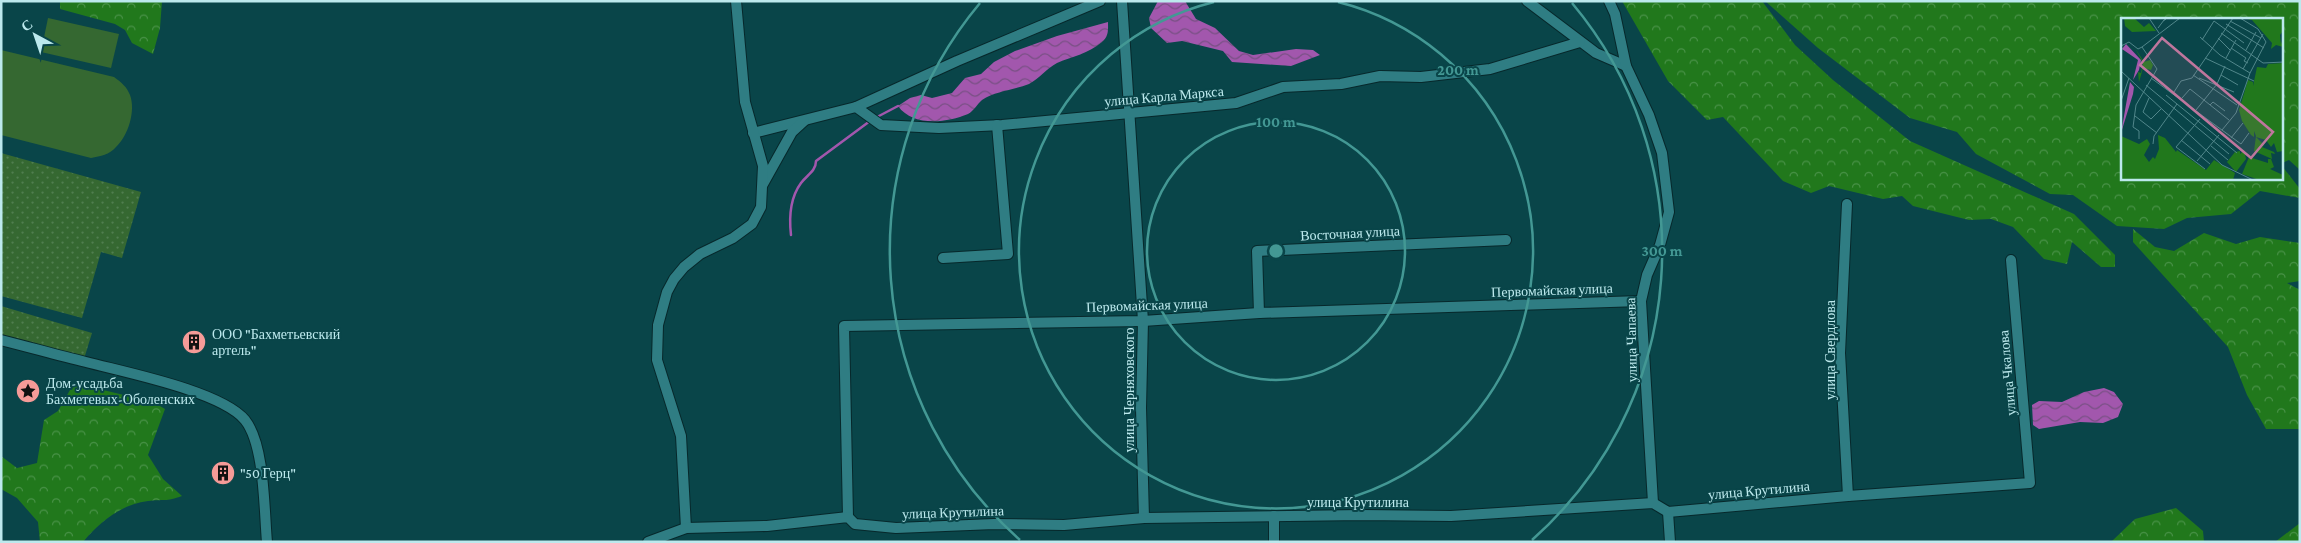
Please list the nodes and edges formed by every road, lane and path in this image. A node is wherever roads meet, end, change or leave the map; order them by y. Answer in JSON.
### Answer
{"nodes":[{"id":1,"x":736,"y":1,"type":"edge"},
{"id":2,"x":1100,"y":1,"type":"edge"},
{"id":3,"x":1122,"y":1,"type":"edge"},
{"id":4,"x":1527,"y":1,"type":"edge"},
{"id":5,"x":1609,"y":1,"type":"edge"},
{"id":6,"x":1580,"y":42,"type":"junction"},
{"id":7,"x":1626,"y":66,"type":"junction"},
{"id":8,"x":856,"y":107,"type":"junction"},
{"id":9,"x":1129,"y":113,"type":"junction"},
{"id":10,"x":806,"y":119,"type":"junction"},
{"id":11,"x":997,"y":125,"type":"junction"},
{"id":12,"x":753,"y":133,"type":"junction"},
{"id":13,"x":762,"y":187,"type":"junction"},
{"id":14,"x":1847,"y":204,"type":"dead end"},
{"id":15,"x":1506,"y":240,"type":"dead end"},
{"id":16,"x":943,"y":258,"type":"dead end"},
{"id":17,"x":2011,"y":260,"type":"dead end"},
{"id":18,"x":1642,"y":301,"type":"junction"},
{"id":19,"x":1259,"y":313,"type":"junction"},
{"id":20,"x":1143,"y":321,"type":"junction"},
{"id":21,"x":1,"y":340,"type":"edge"},
{"id":22,"x":2030,"y":483,"type":"joint"},
{"id":23,"x":1848,"y":496,"type":"junction"},
{"id":24,"x":1653,"y":503,"type":"junction"},
{"id":25,"x":1668,"y":512,"type":"junction"},
{"id":26,"x":1274,"y":516,"type":"junction"},
{"id":27,"x":848,"y":517,"type":"junction"},
{"id":28,"x":1144,"y":518,"type":"junction"},
{"id":29,"x":686,"y":528,"type":"junction"},
{"id":30,"x":267,"y":542,"type":"edge"},
{"id":31,"x":648,"y":542,"type":"edge"},
{"id":32,"x":1274,"y":542,"type":"edge"},
{"id":33,"x":1670,"y":542,"type":"edge"}],
"edges":[{"from":1,"to":12,"type":"street"},
{"from":2,"to":8,"type":"street"},
{"from":3,"to":9,"type":"street","name":"улица Черняховского"},
{"from":4,"to":6,"type":"street"},
{"from":5,"to":7,"type":"street"},
{"from":6,"to":7,"type":"street"},
{"from":6,"to":9,"type":"street","name":"улица Карла Маркса"},
{"from":7,"to":18,"type":"street","name":"улица Чапаева"},
{"from":8,"to":10,"type":"street"},
{"from":8,"to":11,"type":"street","name":"улица Карла Маркса"},
{"from":9,"to":11,"type":"street","name":"улица Карла Маркса"},
{"from":9,"to":20,"type":"street","name":"улица Черняховского"},
{"from":10,"to":12,"type":"street"},
{"from":10,"to":13,"type":"street"},
{"from":11,"to":16,"type":"street"},
{"from":12,"to":13,"type":"street"},
{"from":13,"to":29,"type":"street"},
{"from":14,"to":23,"type":"street","name":"улица Свердлова"},
{"from":15,"to":19,"type":"street","name":"Восточная улица"},
{"from":17,"to":22,"type":"street","name":"улица Чкалова"},
{"from":18,"to":19,"type":"street","name":"Первомайская улица"},
{"from":18,"to":24,"type":"street","name":"улица Чапаева"},
{"from":19,"to":20,"type":"street","name":"Первомайская улица"},
{"from":20,"to":27,"type":"street","name":"Первомайская улица"},
{"from":20,"to":28,"type":"street","name":"улица Черняховского"},
{"from":21,"to":30,"type":"street"},
{"from":22,"to":23,"type":"street","name":"улица Крутилина"},
{"from":23,"to":25,"type":"street","name":"улица Крутилина"},
{"from":24,"to":25,"type":"street"},
{"from":24,"to":26,"type":"street","name":"улица Крутилина"},
{"from":25,"to":33,"type":"street"},
{"from":26,"to":28,"type":"street","name":"улица Крутилина"},
{"from":26,"to":32,"type":"street"},
{"from":27,"to":28,"type":"street","name":"улица Крутилина"},
{"from":27,"to":29,"type":"street","name":"улица Крутилина"},
{"from":29,"to":31,"type":"street","name":"улица Крутилина"}]}
